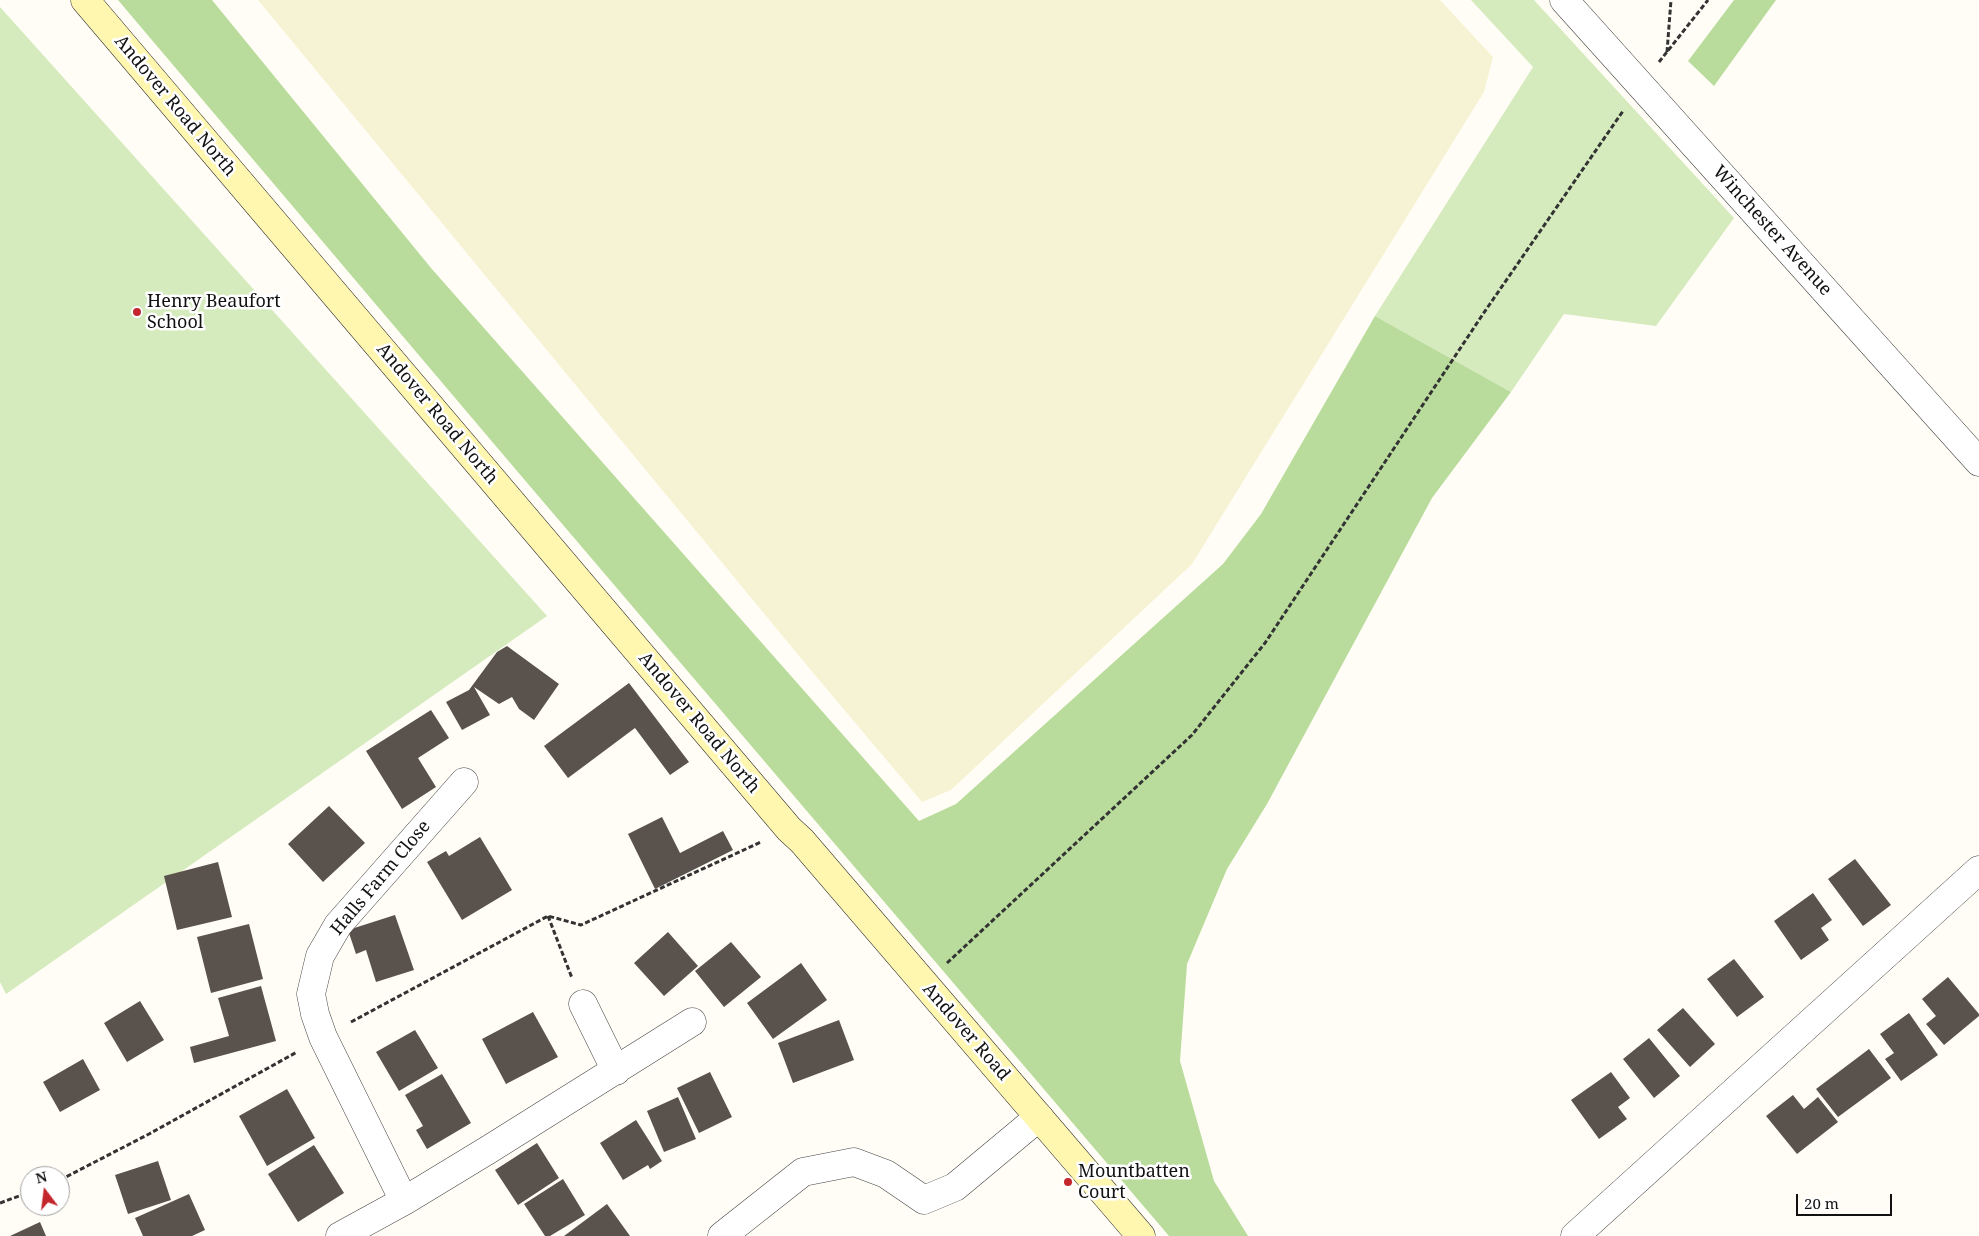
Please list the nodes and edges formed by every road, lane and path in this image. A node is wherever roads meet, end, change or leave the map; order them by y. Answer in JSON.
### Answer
{"nodes":[{"id":1,"x":85,"y":0,"type":"edge"},
{"id":2,"x":1564,"y":0,"type":"edge"},
{"id":3,"x":1672,"y":0,"type":"edge"},
{"id":4,"x":1708,"y":0,"type":"edge"},
{"id":5,"x":1667,"y":52,"type":"junction"},
{"id":6,"x":1641,"y":86,"type":"junction"},
{"id":7,"x":1979,"y":462,"type":"edge"},
{"id":8,"x":464,"y":782,"type":"dead end"},
{"id":9,"x":789,"y":829,"type":"junction"},
{"id":10,"x":1979,"y":870,"type":"edge"},
{"id":11,"x":548,"y":916,"type":"junction"},
{"id":12,"x":924,"y":984,"type":"junction"},
{"id":13,"x":583,"y":1004,"type":"joint"},
{"id":14,"x":692,"y":1022,"type":"dead end"},
{"id":15,"x":324,"y":1037,"type":"junction"},
{"id":16,"x":616,"y":1070,"type":"junction"},
{"id":17,"x":1039,"y":1118,"type":"junction"},
{"id":18,"x":70,"y":1175,"type":"edge"},
{"id":19,"x":20,"y":1196,"type":"edge"},
{"id":20,"x":404,"y":1201,"type":"junction"},
{"id":21,"x":0,"y":1203,"type":"edge"},
{"id":22,"x":340,"y":1236,"type":"edge"},
{"id":23,"x":722,"y":1236,"type":"edge"},
{"id":24,"x":1141,"y":1236,"type":"edge"},
{"id":25,"x":1575,"y":1236,"type":"edge"}],
"edges":[{"from":1,"to":9,"type":"main road","name":"Andover Road North"},
{"from":2,"to":6,"type":"street","name":"Winchester Avenue"},
{"from":3,"to":5,"type":"path"},
{"from":4,"to":5,"type":"path"},
{"from":5,"to":6,"type":"path"},
{"from":6,"to":7,"type":"street","name":"Winchester Avenue"},
{"from":6,"to":12,"type":"path"},
{"from":8,"to":15,"type":"street","name":"Halls Farm Close"},
{"from":9,"to":11,"type":"path"},
{"from":9,"to":12,"type":"main road","name":"Andover Road"},
{"from":10,"to":25,"type":"street"},
{"from":11,"to":13,"type":"path"},
{"from":11,"to":15,"type":"path"},
{"from":12,"to":17,"type":"main road","name":"Andover Road"},
{"from":13,"to":16,"type":"street"},
{"from":14,"to":16,"type":"street"},
{"from":15,"to":18,"type":"path"},
{"from":15,"to":20,"type":"street","name":"Halls Farm Close"},
{"from":16,"to":20,"type":"street"},
{"from":17,"to":23,"type":"street"},
{"from":17,"to":24,"type":"main road","name":"Andover Road"},
{"from":19,"to":21,"type":"path"},
{"from":20,"to":22,"type":"street"}]}
